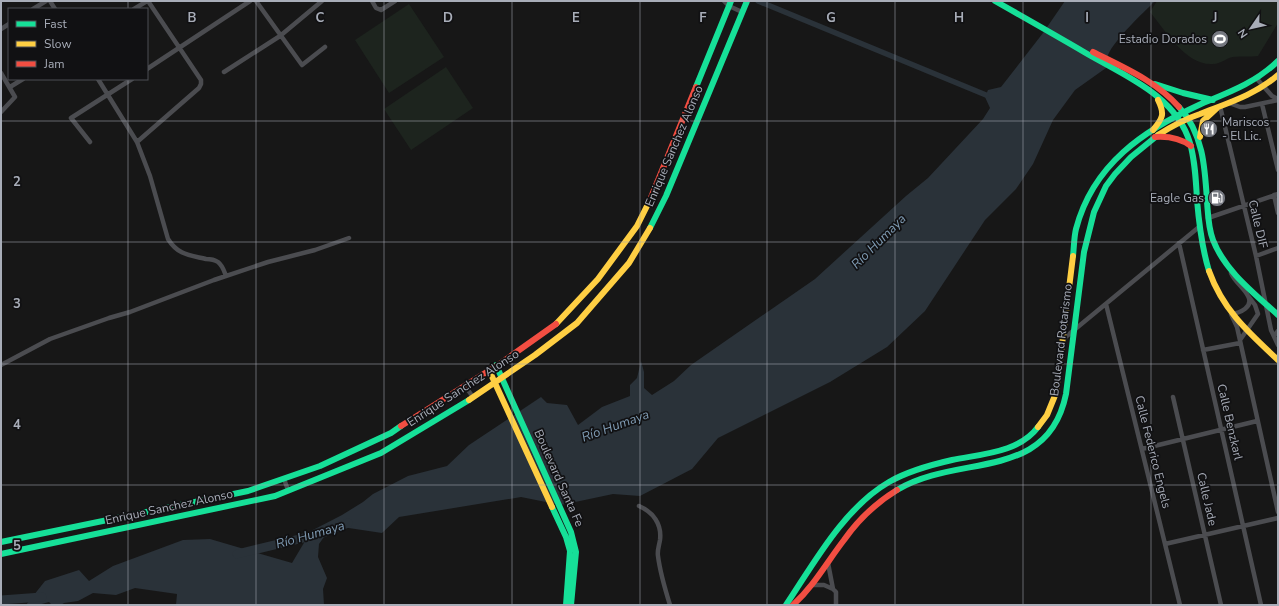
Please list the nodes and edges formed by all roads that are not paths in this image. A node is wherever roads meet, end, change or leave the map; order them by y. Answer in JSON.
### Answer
{"nodes":[{"id":1,"x":46,"y":1,"type":"edge"},
{"id":2,"x":148,"y":1,"type":"edge"},
{"id":3,"x":250,"y":1,"type":"edge"},
{"id":4,"x":256,"y":1,"type":"edge"},
{"id":5,"x":322,"y":1,"type":"edge"},
{"id":6,"x":372,"y":1,"type":"edge"},
{"id":7,"x":395,"y":1,"type":"edge"},
{"id":8,"x":724,"y":1,"type":"edge"},
{"id":9,"x":995,"y":1,"type":"edge"},
{"id":10,"x":998,"y":1,"type":"edge"},
{"id":11,"x":730,"y":3,"type":"edge"},
{"id":12,"x":744,"y":7,"type":"edge"},
{"id":13,"x":1008,"y":7,"type":"junction"},
{"id":14,"x":35,"y":8,"type":"edge"},
{"id":15,"x":136,"y":8,"type":"edge"},
{"id":16,"x":280,"y":36,"type":"junction"},
{"id":17,"x":325,"y":47,"type":"dead end"},
{"id":18,"x":179,"y":49,"type":"junction"},
{"id":19,"x":1278,"y":62,"type":"edge"},
{"id":20,"x":148,"y":68,"type":"edge"},
{"id":21,"x":224,"y":72,"type":"dead end"},
{"id":22,"x":1,"y":73,"type":"edge"},
{"id":23,"x":1128,"y":74,"type":"junction"},
{"id":24,"x":1278,"y":75,"type":"edge"},
{"id":25,"x":1257,"y":79,"type":"junction"},
{"id":26,"x":21,"y":80,"type":"edge"},
{"id":27,"x":99,"y":80,"type":"edge"},
{"id":28,"x":130,"y":80,"type":"edge"},
{"id":29,"x":1148,"y":82,"type":"junction"},
{"id":30,"x":10,"y":87,"type":"junction"},
{"id":31,"x":1264,"y":87,"type":"junction"},
{"id":32,"x":107,"y":94,"type":"junction"},
{"id":33,"x":1156,"y":96,"type":"junction"},
{"id":34,"x":1212,"y":100,"type":"junction"},
{"id":35,"x":1278,"y":100,"type":"edge"},
{"id":36,"x":1229,"y":103,"type":"junction"},
{"id":37,"x":1262,"y":104,"type":"junction"},
{"id":38,"x":1218,"y":107,"type":"junction"},
{"id":39,"x":1,"y":112,"type":"edge"},
{"id":40,"x":1185,"y":112,"type":"junction"},
{"id":41,"x":1176,"y":116,"type":"junction"},
{"id":42,"x":1190,"y":118,"type":"junction"},
{"id":43,"x":1181,"y":122,"type":"junction"},
{"id":44,"x":1153,"y":130,"type":"junction"},
{"id":45,"x":1155,"y":137,"type":"junction"},
{"id":46,"x":90,"y":142,"type":"dead end"},
{"id":47,"x":137,"y":142,"type":"junction"},
{"id":48,"x":1200,"y":142,"type":"junction"},
{"id":49,"x":1191,"y":146,"type":"junction"},
{"id":50,"x":1278,"y":170,"type":"edge"},
{"id":51,"x":1276,"y":194,"type":"edge"},
{"id":52,"x":1244,"y":206,"type":"junction"},
{"id":53,"x":1278,"y":213,"type":"edge"},
{"id":54,"x":1208,"y":218,"type":"junction"},
{"id":55,"x":1199,"y":227,"type":"junction"},
{"id":56,"x":349,"y":238,"type":"dead end"},
{"id":57,"x":1179,"y":243,"type":"junction"},
{"id":58,"x":1278,"y":248,"type":"edge"},
{"id":59,"x":1256,"y":256,"type":"junction"},
{"id":60,"x":1228,"y":266,"type":"junction"},
{"id":61,"x":226,"y":276,"type":"junction"},
{"id":62,"x":1249,"y":297,"type":"junction"},
{"id":63,"x":1077,"y":302,"type":"junction"},
{"id":64,"x":1266,"y":303,"type":"junction"},
{"id":65,"x":1106,"y":304,"type":"junction"},
{"id":66,"x":1066,"y":306,"type":"junction"},
{"id":67,"x":1231,"y":314,"type":"junction"},
{"id":68,"x":1278,"y":315,"type":"edge"},
{"id":69,"x":1246,"y":330,"type":"junction"},
{"id":70,"x":1073,"y":331,"type":"junction"},
{"id":71,"x":1278,"y":331,"type":"edge"},
{"id":72,"x":1274,"y":336,"type":"junction"},
{"id":73,"x":1062,"y":340,"type":"junction"},
{"id":74,"x":1240,"y":342,"type":"junction"},
{"id":75,"x":1278,"y":345,"type":"edge"},
{"id":76,"x":1203,"y":350,"type":"junction"},
{"id":77,"x":1278,"y":360,"type":"edge"},
{"id":78,"x":1,"y":365,"type":"edge"},
{"id":79,"x":496,"y":366,"type":"junction"},
{"id":80,"x":489,"y":370,"type":"junction"},
{"id":81,"x":502,"y":378,"type":"junction"},
{"id":82,"x":496,"y":382,"type":"junction"},
{"id":83,"x":465,"y":386,"type":"junction"},
{"id":84,"x":473,"y":397,"type":"junction"},
{"id":85,"x":1173,"y":397,"type":"dead end"},
{"id":86,"x":1258,"y":421,"type":"junction"},
{"id":87,"x":1221,"y":429,"type":"junction"},
{"id":88,"x":1183,"y":438,"type":"junction"},
{"id":89,"x":1142,"y":449,"type":"junction"},
{"id":90,"x":541,"y":473,"type":"junction"},
{"id":91,"x":284,"y":479,"type":"junction"},
{"id":92,"x":288,"y":490,"type":"junction"},
{"id":93,"x":639,"y":506,"type":"dead end"},
{"id":94,"x":1278,"y":512,"type":"edge"},
{"id":95,"x":1278,"y":518,"type":"edge"},
{"id":96,"x":1243,"y":526,"type":"junction"},
{"id":97,"x":1205,"y":535,"type":"junction"},
{"id":98,"x":1,"y":542,"type":"edge"},
{"id":99,"x":1165,"y":544,"type":"junction"},
{"id":100,"x":1,"y":554,"type":"edge"},
{"id":101,"x":828,"y":563,"type":"junction"},
{"id":102,"x":811,"y":585,"type":"junction"},
{"id":103,"x":833,"y":589,"type":"junction"},
{"id":104,"x":566,"y":605,"type":"edge"},
{"id":105,"x":570,"y":605,"type":"edge"},
{"id":106,"x":670,"y":605,"type":"edge"},
{"id":107,"x":786,"y":605,"type":"edge"},
{"id":108,"x":793,"y":605,"type":"edge"},
{"id":109,"x":836,"y":605,"type":"edge"},
{"id":110,"x":1180,"y":605,"type":"edge"},
{"id":111,"x":1221,"y":605,"type":"edge"},
{"id":112,"x":1261,"y":605,"type":"edge"}],
"edges":[{"from":1,"to":14,"type":"street"},
{"from":2,"to":15,"type":"street"},
{"from":2,"to":18,"type":"street"},
{"from":3,"to":18,"type":"street"},
{"from":4,"to":16,"type":"street"},
{"from":5,"to":16,"type":"street"},
{"from":6,"to":7,"type":"street"},
{"from":8,"to":11,"type":"street"},
{"from":9,"to":13,"type":"street"},
{"from":10,"to":13,"type":"street"},
{"from":11,"to":12,"type":"street"},
{"from":11,"to":79,"type":"street","name":"Enrique Sanchez Alonso"},
{"from":12,"to":81,"type":"street","name":"Enrique Sanchez Alonso"},
{"from":13,"to":23,"type":"street"},
{"from":16,"to":17,"type":"street"},
{"from":16,"to":21,"type":"street"},
{"from":18,"to":20,"type":"street"},
{"from":18,"to":47,"type":"street"},
{"from":19,"to":25,"type":"street","name":"Boulevard Rotarismo"},
{"from":22,"to":30,"type":"street"},
{"from":23,"to":29,"type":"street"},
{"from":23,"to":33,"type":"street"},
{"from":24,"to":31,"type":"street","name":"Boulevard Rotarismo"},
{"from":25,"to":31,"type":"street"},
{"from":25,"to":34,"type":"street","name":"Boulevard Rotarismo"},
{"from":26,"to":30,"type":"street"},
{"from":27,"to":32,"type":"street"},
{"from":28,"to":32,"type":"street"},
{"from":29,"to":34,"type":"street"},
{"from":29,"to":40,"type":"street"},
{"from":30,"to":39,"type":"street"},
{"from":31,"to":35,"type":"street"},
{"from":31,"to":36,"type":"street","name":"Boulevard Rotarismo"},
{"from":32,"to":46,"type":"street"},
{"from":32,"to":47,"type":"street"},
{"from":33,"to":41,"type":"street"},
{"from":33,"to":44,"type":"street"},
{"from":34,"to":40,"type":"street","name":"Boulevard Rotarismo"},
{"from":35,"to":37,"type":"street"},
{"from":36,"to":37,"type":"street"},
{"from":36,"to":38,"type":"street","name":"Boulevard Rotarismo"},
{"from":37,"to":50,"type":"street"},
{"from":38,"to":42,"type":"street","name":"Boulevard Rotarismo"},
{"from":38,"to":48,"type":"street"},
{"from":38,"to":52,"type":"street","name":"Calle DIF"},
{"from":40,"to":41,"type":"street","name":"Boulevard Rotarismo"},
{"from":40,"to":42,"type":"street"},
{"from":41,"to":43,"type":"street"},
{"from":41,"to":44,"type":"street","name":"Boulevard Rotarismo"},
{"from":42,"to":43,"type":"street","name":"Boulevard Rotarismo"},
{"from":42,"to":48,"type":"street"},
{"from":43,"to":45,"type":"street","name":"Boulevard Rotarismo"},
{"from":43,"to":49,"type":"street"},
{"from":44,"to":66,"type":"street","name":"Boulevard Rotarismo"},
{"from":45,"to":49,"type":"street"},
{"from":45,"to":63,"type":"street","name":"Boulevard Rotarismo"},
{"from":47,"to":61,"type":"street"},
{"from":48,"to":54,"type":"street"},
{"from":49,"to":55,"type":"street"},
{"from":51,"to":52,"type":"street"},
{"from":51,"to":53,"type":"street"},
{"from":52,"to":54,"type":"street"},
{"from":52,"to":59,"type":"street","name":"Calle DIF"},
{"from":54,"to":60,"type":"street"},
{"from":55,"to":57,"type":"street"},
{"from":55,"to":67,"type":"street"},
{"from":56,"to":61,"type":"street"},
{"from":57,"to":65,"type":"street"},
{"from":57,"to":76,"type":"street","name":"Calle Benzkarl"},
{"from":58,"to":59,"type":"street"},
{"from":59,"to":64,"type":"street","name":"Calle DIF"},
{"from":60,"to":62,"type":"street"},
{"from":60,"to":64,"type":"street"},
{"from":61,"to":78,"type":"street"},
{"from":62,"to":67,"type":"street"},
{"from":62,"to":69,"type":"street"},
{"from":63,"to":66,"type":"street"},
{"from":63,"to":70,"type":"street","name":"Boulevard Rotarismo"},
{"from":64,"to":68,"type":"street"},
{"from":64,"to":72,"type":"street","name":"Calle DIF"},
{"from":65,"to":70,"type":"street"},
{"from":65,"to":89,"type":"street","name":"Calle Federico Engels"},
{"from":66,"to":73,"type":"street","name":"Boulevard Rotarismo"},
{"from":67,"to":69,"type":"street"},
{"from":67,"to":74,"type":"street"},
{"from":69,"to":74,"type":"street"},
{"from":69,"to":77,"type":"street"},
{"from":70,"to":73,"type":"street"},
{"from":70,"to":101,"type":"street","name":"Boulevard Rotarismo"},
{"from":71,"to":72,"type":"street"},
{"from":72,"to":75,"type":"street","name":"Calle DIF"},
{"from":73,"to":107,"type":"street","name":"Boulevard Rotarismo"},
{"from":74,"to":76,"type":"street"},
{"from":74,"to":86,"type":"street"},
{"from":76,"to":87,"type":"street","name":"Calle Benzkarl"},
{"from":79,"to":80,"type":"street","name":"Enrique Sanchez Alonso"},
{"from":79,"to":81,"type":"street","name":"Boulevard Santa Fe"},
{"from":80,"to":82,"type":"street","name":"Boulevard Santa Fe"},
{"from":80,"to":83,"type":"street","name":"Enrique Sanchez Alonso"},
{"from":81,"to":82,"type":"street","name":"Enrique Sanchez Alonso"},
{"from":81,"to":90,"type":"street","name":"Boulevard Santa Fe"},
{"from":82,"to":84,"type":"street","name":"Enrique Sanchez Alonso"},
{"from":82,"to":90,"type":"street","name":"Boulevard Santa Fe"},
{"from":83,"to":84,"type":"street"},
{"from":83,"to":91,"type":"street","name":"Enrique Sanchez Alonso"},
{"from":84,"to":92,"type":"street","name":"Enrique Sanchez Alonso"},
{"from":85,"to":88,"type":"street","name":"Calle Jade"},
{"from":86,"to":87,"type":"street"},
{"from":86,"to":94,"type":"street"},
{"from":87,"to":88,"type":"street"},
{"from":87,"to":96,"type":"street","name":"Calle Benzkarl"},
{"from":88,"to":89,"type":"street"},
{"from":88,"to":97,"type":"street","name":"Calle Jade"},
{"from":89,"to":99,"type":"street","name":"Calle Federico Engels"},
{"from":90,"to":104,"type":"street","name":"Boulevard Santa Fe"},
{"from":90,"to":105,"type":"street","name":"Boulevard Santa Fe"},
{"from":91,"to":92,"type":"street"},
{"from":91,"to":98,"type":"street","name":"Enrique Sanchez Alonso"},
{"from":92,"to":100,"type":"street","name":"Enrique Sanchez Alonso"},
{"from":93,"to":106,"type":"street"},
{"from":95,"to":96,"type":"street"},
{"from":96,"to":97,"type":"street"},
{"from":96,"to":112,"type":"street","name":"Calle Benzkarl"},
{"from":97,"to":99,"type":"street"},
{"from":97,"to":111,"type":"street","name":"Calle Jade"},
{"from":99,"to":110,"type":"street","name":"Calle Federico Engels"},
{"from":101,"to":102,"type":"street","name":"Boulevard Rotarismo"},
{"from":101,"to":103,"type":"street"},
{"from":102,"to":103,"type":"street"},
{"from":102,"to":108,"type":"street","name":"Boulevard Rotarismo"},
{"from":103,"to":109,"type":"street"}]}
